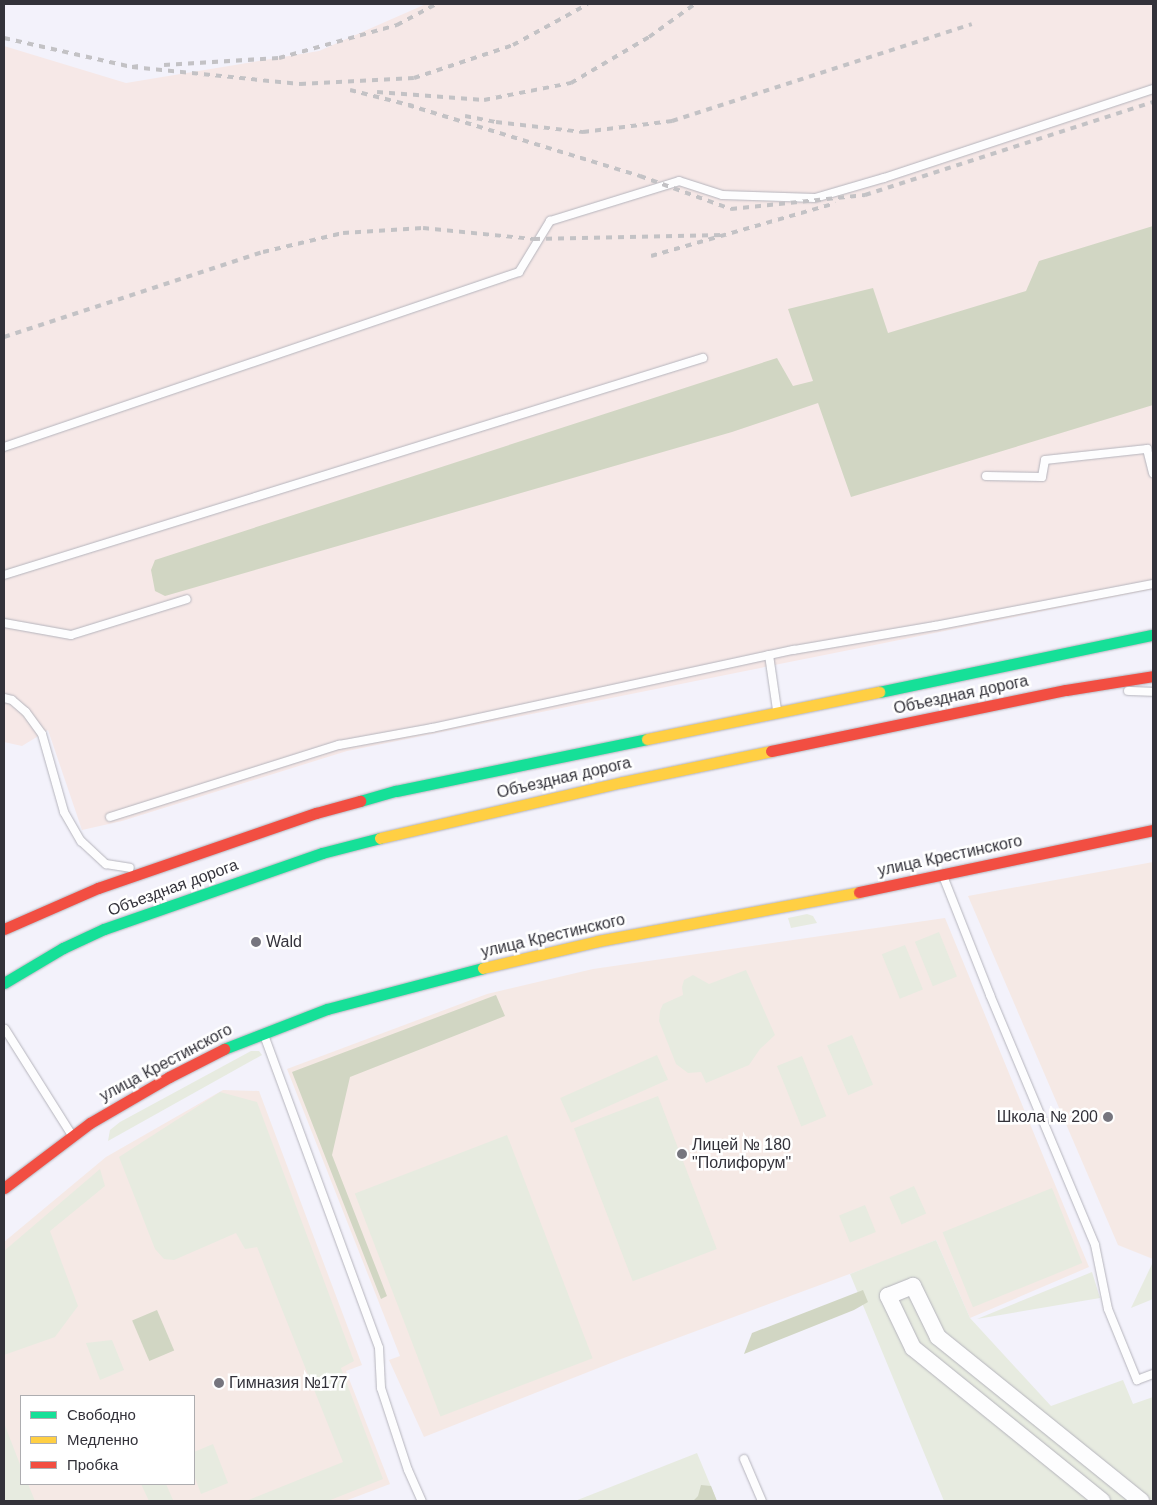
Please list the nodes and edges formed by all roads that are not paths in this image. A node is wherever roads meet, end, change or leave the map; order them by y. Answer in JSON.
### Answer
{"nodes":[{"id":1,"x":1153,"y":89,"type":"edge"},
{"id":2,"x":703,"y":358,"type":"dead end"},
{"id":3,"x":4,"y":448,"type":"edge"},
{"id":4,"x":1153,"y":472,"type":"edge"},
{"id":5,"x":986,"y":476,"type":"dead end"},
{"id":6,"x":4,"y":575,"type":"edge"},
{"id":7,"x":1153,"y":584,"type":"edge"},
{"id":8,"x":187,"y":599,"type":"dead end"},
{"id":9,"x":4,"y":623,"type":"edge"},
{"id":10,"x":1153,"y":635,"type":"edge"},
{"id":11,"x":769,"y":655,"type":"junction"},
{"id":12,"x":1153,"y":676,"type":"edge"},
{"id":13,"x":1066,"y":690,"type":"junction"},
{"id":14,"x":1113,"y":691,"type":"dead end"},
{"id":15,"x":1122,"y":691,"type":"dead end"},
{"id":16,"x":1153,"y":692,"type":"edge"},
{"id":17,"x":4,"y":698,"type":"edge"},
{"id":18,"x":777,"y":712,"type":"junction"},
{"id":19,"x":110,"y":817,"type":"dead end"},
{"id":20,"x":1153,"y":830,"type":"edge"},
{"id":21,"x":149,"y":871,"type":"junction"},
{"id":22,"x":942,"y":873,"type":"junction"},
{"id":23,"x":4,"y":929,"type":"edge"},
{"id":24,"x":4,"y":983,"type":"edge"},
{"id":25,"x":5,"y":1029,"type":"edge"},
{"id":26,"x":263,"y":1033,"type":"junction"},
{"id":27,"x":72,"y":1136,"type":"junction"},
{"id":28,"x":4,"y":1188,"type":"edge"},
{"id":29,"x":1153,"y":1374,"type":"edge"},
{"id":30,"x":744,"y":1459,"type":"dead end"},
{"id":31,"x":422,"y":1501,"type":"edge"},
{"id":32,"x":762,"y":1501,"type":"edge"},
{"id":33,"x":1102,"y":1501,"type":"edge"},
{"id":34,"x":1141,"y":1501,"type":"edge"}],
"edges":[{"from":1,"to":3,"type":"lane"},
{"from":2,"to":6,"type":"lane"},
{"from":4,"to":5,"type":"lane"},
{"from":7,"to":11,"type":"lane"},
{"from":8,"to":9,"type":"lane"},
{"from":10,"to":18,"type":"main road","name":"Объездная дорога"},
{"from":11,"to":18,"type":"lane"},
{"from":11,"to":19,"type":"lane"},
{"from":12,"to":13,"type":"main road","name":"Объездная дорога"},
{"from":13,"to":14,"type":"lane"},
{"from":13,"to":24,"type":"main road","name":"Объездная дорога"},
{"from":15,"to":16,"type":"lane"},
{"from":17,"to":21,"type":"lane"},
{"from":18,"to":21,"type":"main road","name":"Объездная дорога"},
{"from":20,"to":22,"type":"main road","name":"улица Крестинского"},
{"from":21,"to":23,"type":"main road","name":"Объездная дорога"},
{"from":22,"to":26,"type":"main road","name":"улица Крестинского"},
{"from":22,"to":29,"type":"lane"},
{"from":25,"to":27,"type":"lane"},
{"from":26,"to":27,"type":"main road","name":"улица Крестинского"},
{"from":26,"to":31,"type":"lane"},
{"from":27,"to":28,"type":"main road","name":"улица Крестинского"},
{"from":30,"to":32,"type":"lane"},
{"from":33,"to":34,"type":"street"}]}
